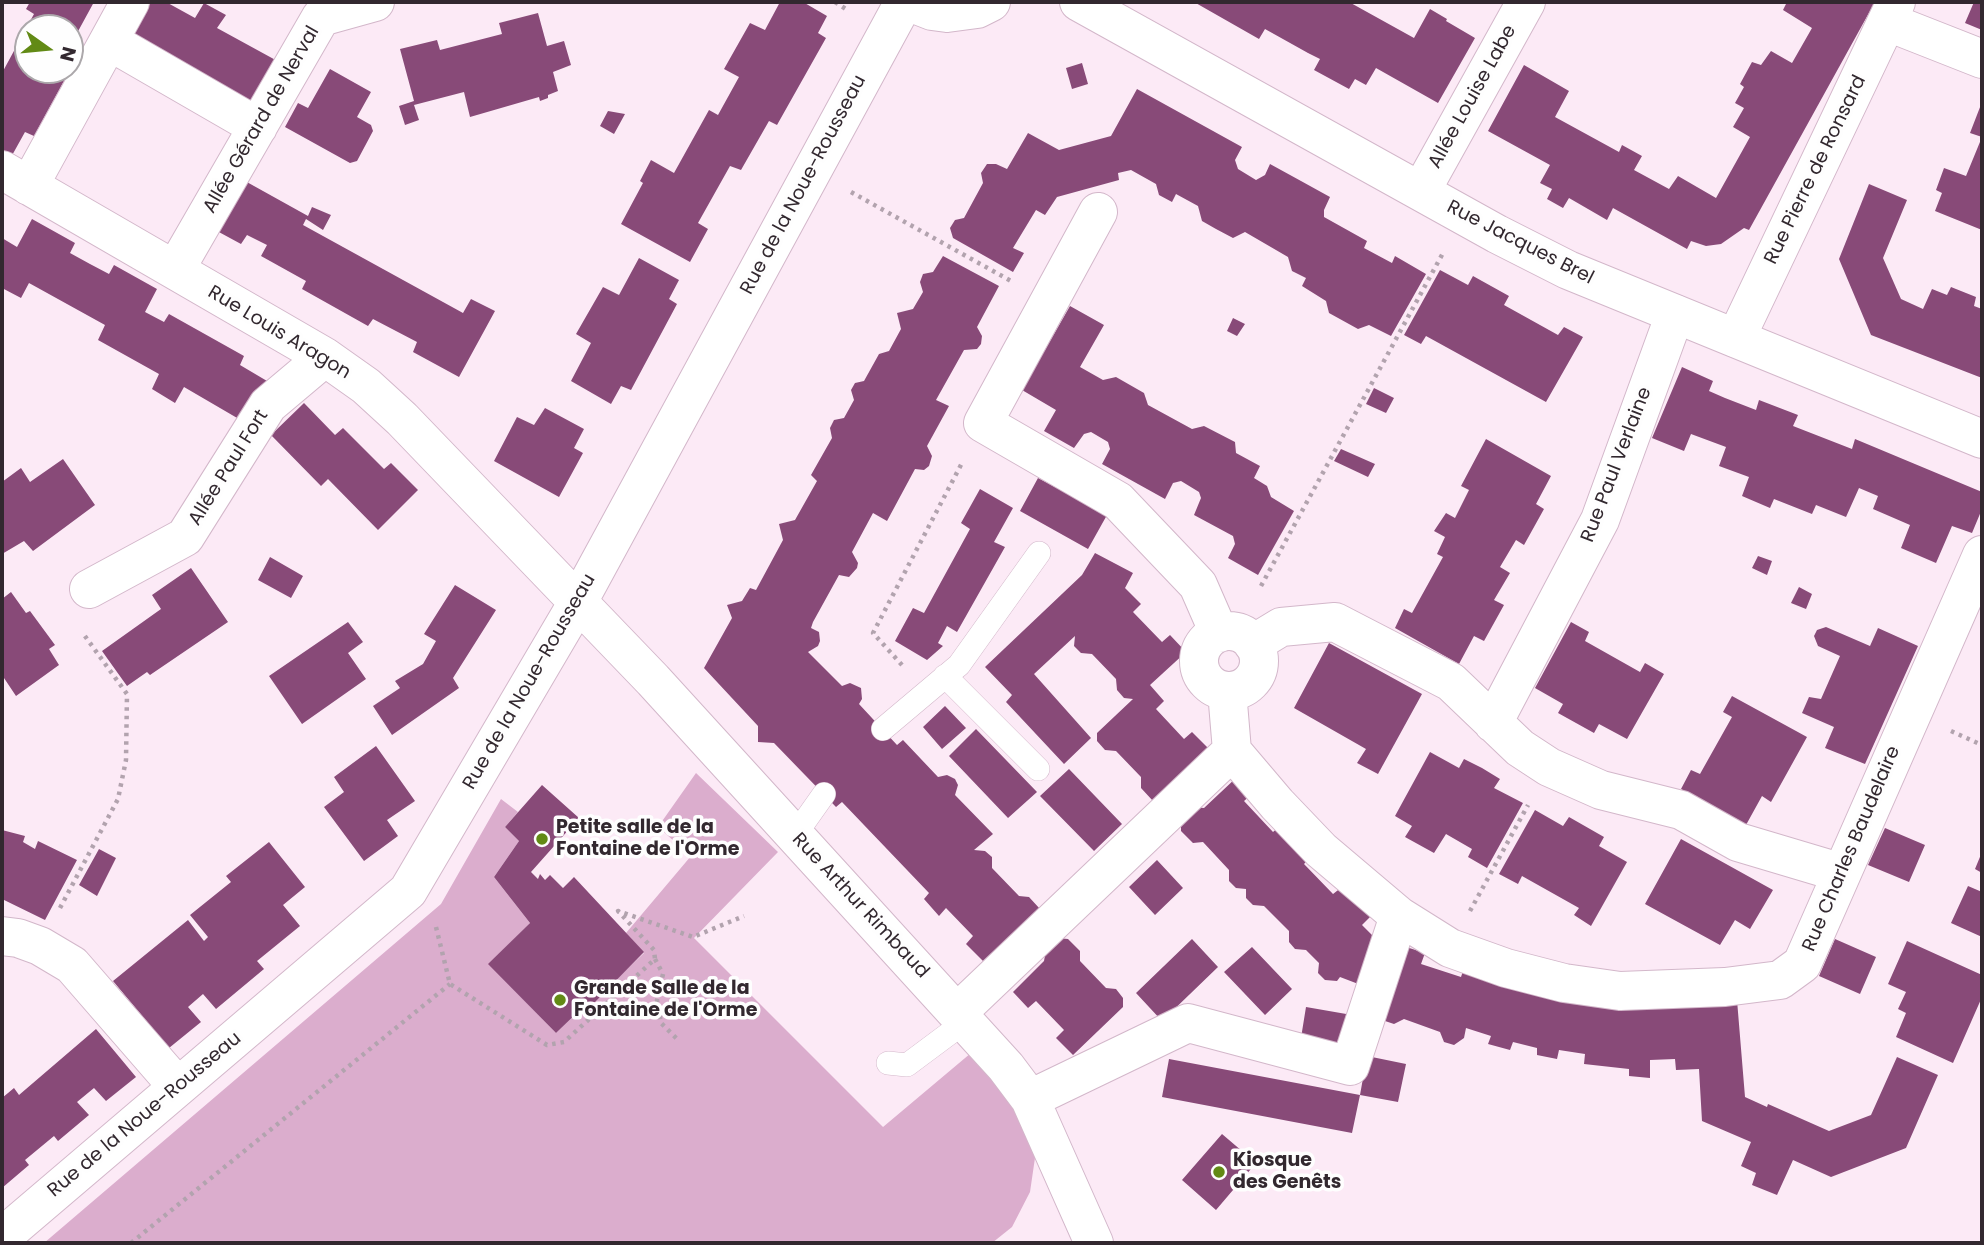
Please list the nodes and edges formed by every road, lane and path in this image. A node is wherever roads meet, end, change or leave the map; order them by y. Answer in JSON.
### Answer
{"nodes":[{"id":1,"x":130,"y":2,"type":"edge"},
{"id":2,"x":375,"y":2,"type":"edge"},
{"id":3,"x":906,"y":2,"type":"edge"},
{"id":4,"x":991,"y":2,"type":"edge"},
{"id":5,"x":1079,"y":2,"type":"edge"},
{"id":6,"x":1526,"y":2,"type":"edge"},
{"id":7,"x":1892,"y":12,"type":"edge"},
{"id":8,"x":109,"y":41,"type":"junction"},
{"id":9,"x":1982,"y":59,"type":"edge"},
{"id":10,"x":258,"y":127,"type":"junction"},
{"id":11,"x":813,"y":170,"type":"junction"},
{"id":12,"x":15,"y":178,"type":"edge"},
{"id":13,"x":1420,"y":191,"type":"junction"},
{"id":14,"x":1098,"y":212,"type":"dead end"},
{"id":15,"x":1464,"y":216,"type":"junction"},
{"id":16,"x":175,"y":270,"type":"junction"},
{"id":17,"x":1049,"y":302,"type":"junction"},
{"id":18,"x":1675,"y":314,"type":"junction"},
{"id":19,"x":1735,"y":338,"type":"junction"},
{"id":20,"x":325,"y":357,"type":"junction"},
{"id":21,"x":983,"y":423,"type":"junction"},
{"id":22,"x":1982,"y":439,"type":"edge"},
{"id":23,"x":1039,"y":552,"type":"dead end"},
{"id":24,"x":1982,"y":555,"type":"edge"},
{"id":25,"x":89,"y":589,"type":"joint"},
{"id":26,"x":578,"y":602,"type":"junction"},
{"id":27,"x":1237,"y":637,"type":"junction"},
{"id":28,"x":945,"y":676,"type":"junction"},
{"id":29,"x":1227,"y":691,"type":"junction"},
{"id":30,"x":926,"y":692,"type":"junction"},
{"id":31,"x":1493,"y":723,"type":"junction"},
{"id":32,"x":883,"y":729,"type":"dead end"},
{"id":33,"x":1232,"y":751,"type":"junction"},
{"id":34,"x":1549,"y":767,"type":"junction"},
{"id":35,"x":1038,"y":769,"type":"dead end"},
{"id":36,"x":824,"y":794,"type":"dead end"},
{"id":37,"x":795,"y":835,"type":"junction"},
{"id":38,"x":1842,"y":873,"type":"junction"},
{"id":39,"x":408,"y":891,"type":"junction"},
{"id":40,"x":744,"y":916,"type":"dead end"},
{"id":41,"x":1399,"y":916,"type":"junction"},
{"id":42,"x":2,"y":936,"type":"edge"},
{"id":43,"x":40,"y":946,"type":"junction"},
{"id":44,"x":1450,"y":947,"type":"junction"},
{"id":45,"x":655,"y":959,"type":"junction"},
{"id":46,"x":450,"y":984,"type":"junction"},
{"id":47,"x":962,"y":1017,"type":"junction"},
{"id":48,"x":677,"y":1039,"type":"dead end"},
{"id":49,"x":888,"y":1063,"type":"dead end"},
{"id":50,"x":178,"y":1087,"type":"junction"},
{"id":51,"x":1030,"y":1099,"type":"junction"},
{"id":52,"x":2,"y":1237,"type":"edge"},
{"id":53,"x":131,"y":1243,"type":"edge"},
{"id":54,"x":1094,"y":1243,"type":"edge"}],
"edges":[{"from":1,"to":8,"type":"street"},
{"from":2,"to":10,"type":"street","name":"Allée Gérard de Nerval"},
{"from":3,"to":4,"type":"street"},
{"from":3,"to":11,"type":"street","name":"Rue de la Noue-Rousseau"},
{"from":5,"to":13,"type":"street","name":"Rue Jacques Brel"},
{"from":6,"to":13,"type":"street","name":"Allée Louise Labe"},
{"from":7,"to":9,"type":"street"},
{"from":7,"to":19,"type":"street","name":"Rue Pierre de Ronsard"},
{"from":8,"to":10,"type":"street"},
{"from":8,"to":12,"type":"street"},
{"from":10,"to":16,"type":"street","name":"Allée Gérard de Nerval"},
{"from":11,"to":17,"type":"path"},
{"from":11,"to":26,"type":"street","name":"Rue de la Noue-Rousseau"},
{"from":12,"to":16,"type":"street","name":"Rue Louis Aragon"},
{"from":13,"to":15,"type":"street","name":"Rue Jacques Brel"},
{"from":14,"to":17,"type":"street"},
{"from":15,"to":18,"type":"street","name":"Rue Jacques Brel"},
{"from":15,"to":27,"type":"path"},
{"from":16,"to":20,"type":"street","name":"Rue Louis Aragon"},
{"from":17,"to":21,"type":"street"},
{"from":18,"to":19,"type":"street","name":"Rue Jacques Brel"},
{"from":18,"to":31,"type":"street","name":"Rue Paul Verlaine"},
{"from":19,"to":22,"type":"street","name":"Rue Jacques Brel"},
{"from":20,"to":25,"type":"street","name":"Allée Paul Fort"},
{"from":20,"to":26,"type":"street","name":"Rue Louis Aragon"},
{"from":21,"to":27,"type":"street"},
{"from":21,"to":30,"type":"path"},
{"from":23,"to":28,"type":"lane"},
{"from":24,"to":38,"type":"street","name":"Rue Charles Baudelaire"},
{"from":25,"to":43,"type":"path"},
{"from":26,"to":37,"type":"street","name":"Rue Arthur Rimbaud"},
{"from":26,"to":39,"type":"street","name":"Rue de la Noue-Rousseau"},
{"from":27,"to":29,"type":"street"},
{"from":27,"to":29,"type":"street"},
{"from":27,"to":31,"type":"street"},
{"from":28,"to":30,"type":"lane"},
{"from":28,"to":35,"type":"lane"},
{"from":29,"to":33,"type":"street"},
{"from":30,"to":32,"type":"lane"},
{"from":31,"to":34,"type":"street"},
{"from":33,"to":41,"type":"street","name":"Rue Charles Baudelaire"},
{"from":33,"to":47,"type":"street"},
{"from":34,"to":38,"type":"street"},
{"from":34,"to":44,"type":"path"},
{"from":36,"to":37,"type":"lane"},
{"from":37,"to":47,"type":"street","name":"Rue Arthur Rimbaud"},
{"from":38,"to":44,"type":"street","name":"Rue Charles Baudelaire"},
{"from":39,"to":46,"type":"path"},
{"from":39,"to":50,"type":"street","name":"Rue de la Noue-Rousseau"},
{"from":40,"to":45,"type":"path"},
{"from":41,"to":44,"type":"street","name":"Rue Charles Baudelaire"},
{"from":41,"to":51,"type":"street"},
{"from":42,"to":43,"type":"street"},
{"from":43,"to":50,"type":"street"},
{"from":45,"to":46,"type":"path"},
{"from":45,"to":48,"type":"path"},
{"from":46,"to":53,"type":"path"},
{"from":47,"to":49,"type":"lane"},
{"from":47,"to":51,"type":"street","name":"Rue Arthur Rimbaud"},
{"from":50,"to":52,"type":"street","name":"Rue de la Noue-Rousseau"},
{"from":51,"to":54,"type":"street","name":"Rue Arthur Rimbaud"}]}
